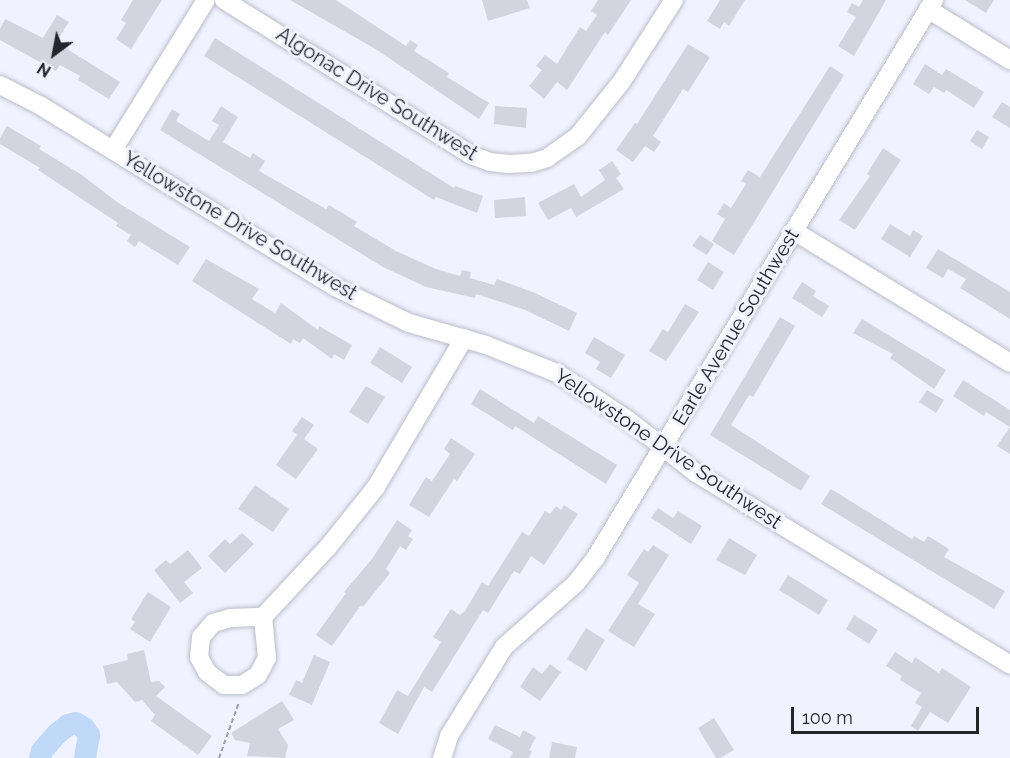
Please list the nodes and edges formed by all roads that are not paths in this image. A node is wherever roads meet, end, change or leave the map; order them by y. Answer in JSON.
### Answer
{"nodes":[{"id":1,"x":206,"y":0,"type":"edge"},
{"id":2,"x":224,"y":0,"type":"edge"},
{"id":3,"x":674,"y":0,"type":"edge"},
{"id":4,"x":931,"y":5,"type":"edge"},
{"id":5,"x":1010,"y":60,"type":"edge"},
{"id":6,"x":0,"y":85,"type":"edge"},
{"id":7,"x":113,"y":150,"type":"junction"},
{"id":8,"x":794,"y":231,"type":"junction"},
{"id":9,"x":464,"y":338,"type":"junction"},
{"id":10,"x":1010,"y":363,"type":"edge"},
{"id":11,"x":665,"y":447,"type":"junction"},
{"id":12,"x":262,"y":616,"type":"dead end"},
{"id":13,"x":1010,"y":665,"type":"edge"},
{"id":14,"x":442,"y":758,"type":"edge"}],
"edges":[{"from":1,"to":7,"type":"street"},
{"from":2,"to":3,"type":"street","name":"Algonac Drive Southwest"},
{"from":4,"to":5,"type":"street"},
{"from":4,"to":8,"type":"street","name":"Earle Avenue Southwest"},
{"from":6,"to":7,"type":"street","name":"Yellowstone Drive Southwest"},
{"from":7,"to":9,"type":"street","name":"Yellowstone Drive Southwest"},
{"from":8,"to":10,"type":"street"},
{"from":8,"to":11,"type":"street","name":"Earle Avenue Southwest"},
{"from":9,"to":11,"type":"street","name":"Yellowstone Drive Southwest"},
{"from":9,"to":12,"type":"street"},
{"from":11,"to":13,"type":"street","name":"Yellowstone Drive Southwest"},
{"from":11,"to":14,"type":"street","name":"Earle Avenue Southwest"}]}
